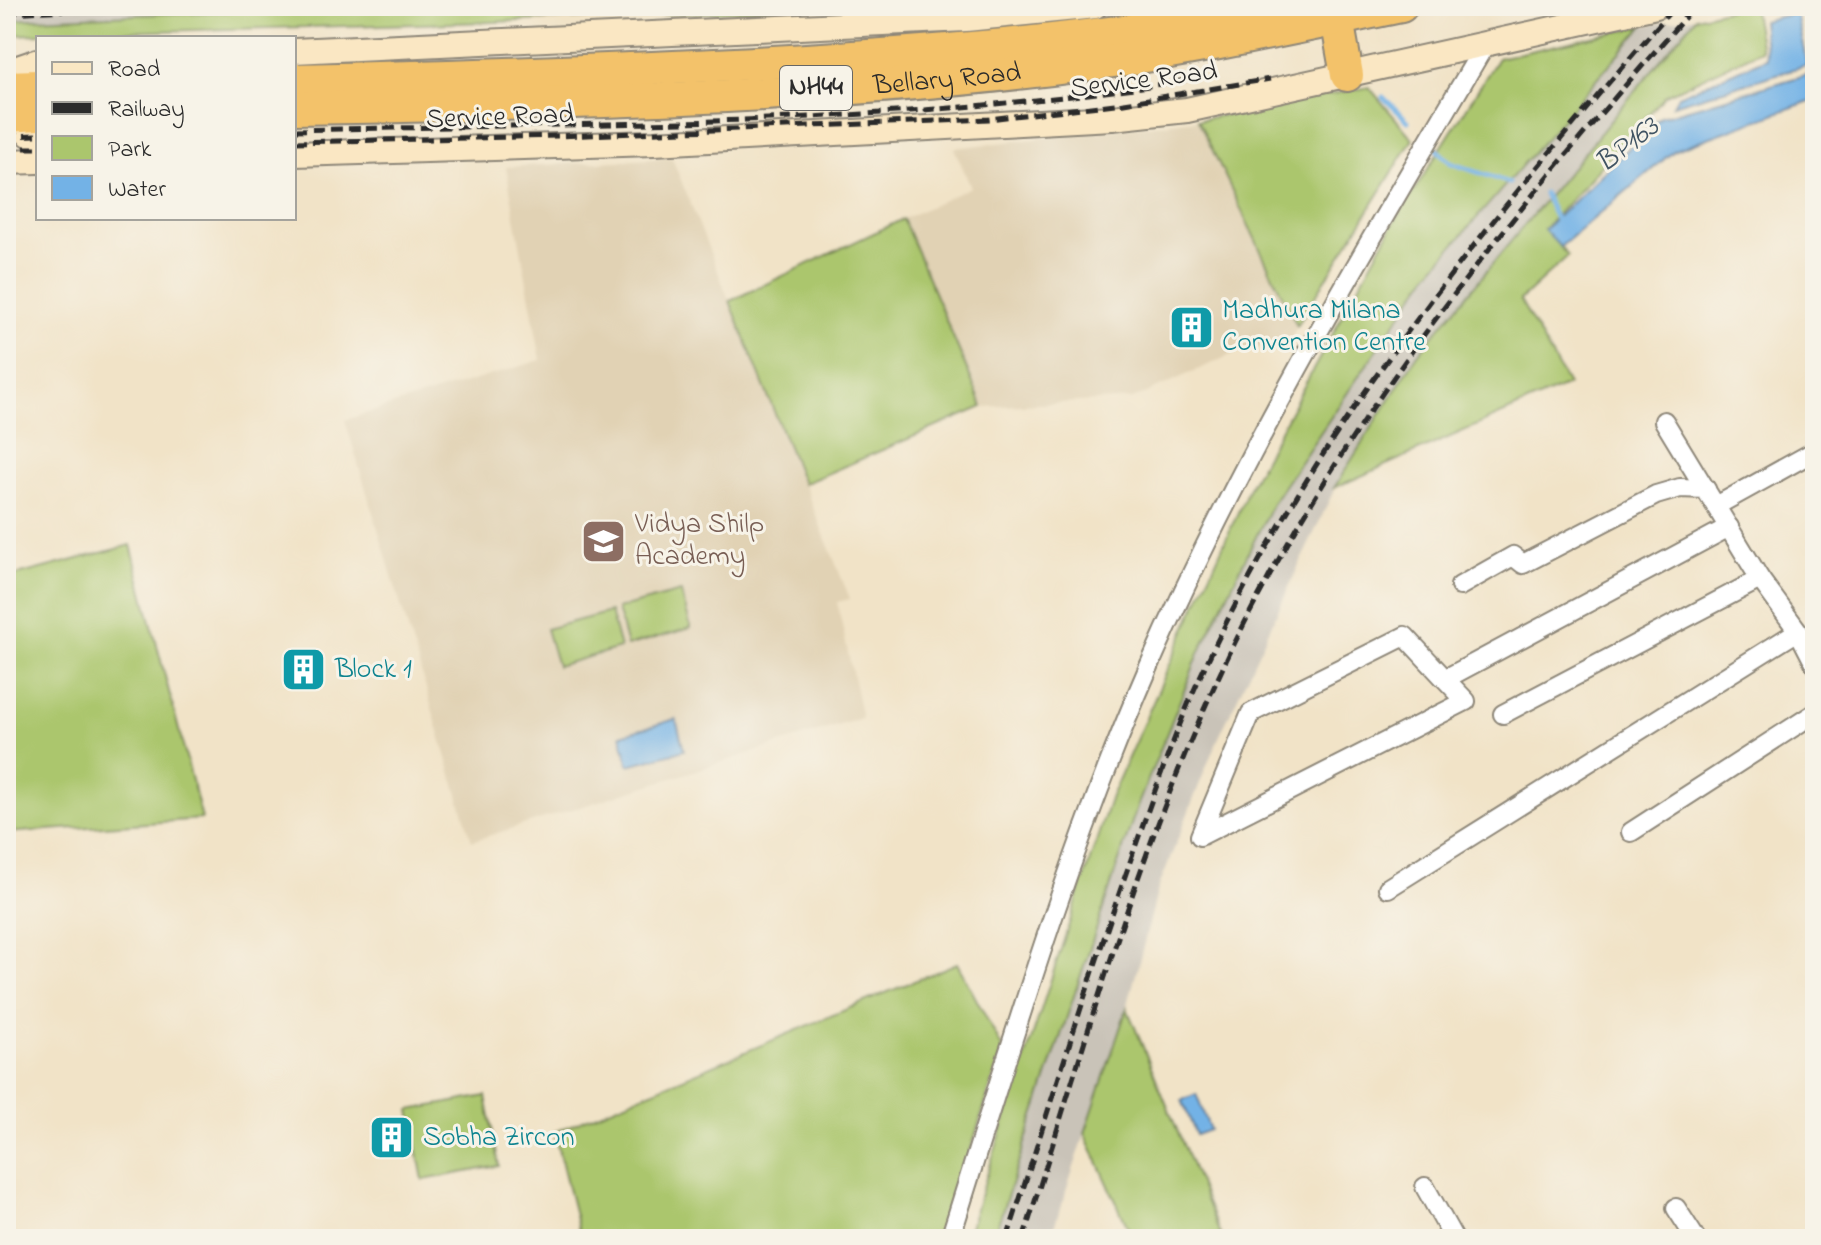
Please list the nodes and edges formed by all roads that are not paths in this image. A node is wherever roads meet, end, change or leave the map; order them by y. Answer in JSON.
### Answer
{"nodes":[{"id":1,"x":1095,"y":6,"type":"edge"},
{"id":2,"x":1273,"y":6,"type":"edge"},
{"id":3,"x":1401,"y":6,"type":"edge"},
{"id":4,"x":1656,"y":6,"type":"edge"},
{"id":5,"x":1335,"y":20,"type":"junction"},
{"id":6,"x":1486,"y":43,"type":"junction"},
{"id":7,"x":296,"y":51,"type":"edge"},
{"id":8,"x":36,"y":61,"type":"edge"},
{"id":9,"x":36,"y":62,"type":"edge"},
{"id":10,"x":6,"y":63,"type":"edge"},
{"id":11,"x":6,"y":72,"type":"edge"},
{"id":12,"x":1347,"y":75,"type":"junction"},
{"id":13,"x":296,"y":80,"type":"edge"},
{"id":14,"x":36,"y":86,"type":"edge"},
{"id":15,"x":6,"y":87,"type":"edge"},
{"id":16,"x":296,"y":108,"type":"edge"},
{"id":17,"x":36,"y":114,"type":"edge"},
{"id":18,"x":6,"y":117,"type":"edge"},
{"id":19,"x":36,"y":139,"type":"edge"},
{"id":20,"x":296,"y":154,"type":"edge"},
{"id":21,"x":36,"y":161,"type":"edge"},
{"id":22,"x":6,"y":162,"type":"edge"},
{"id":23,"x":1664,"y":421,"type":"dead end"},
{"id":24,"x":1815,"y":451,"type":"edge"},
{"id":25,"x":1706,"y":489,"type":"junction"},
{"id":26,"x":1716,"y":506,"type":"junction"},
{"id":27,"x":1729,"y":527,"type":"junction"},
{"id":28,"x":1760,"y":579,"type":"junction"},
{"id":29,"x":1460,"y":586,"type":"dead end"},
{"id":30,"x":1798,"y":631,"type":"junction"},
{"id":31,"x":1815,"y":664,"type":"edge"},
{"id":32,"x":1445,"y":679,"type":"junction"},
{"id":33,"x":1815,"y":713,"type":"edge"},
{"id":34,"x":1503,"y":714,"type":"dead end"},
{"id":35,"x":1631,"y":832,"type":"dead end"},
{"id":36,"x":1388,"y":888,"type":"dead end"},
{"id":37,"x":1425,"y":1187,"type":"dead end"},
{"id":38,"x":1676,"y":1208,"type":"dead end"},
{"id":39,"x":950,"y":1239,"type":"edge"},
{"id":40,"x":1454,"y":1239,"type":"edge"},
{"id":41,"x":1696,"y":1239,"type":"edge"}],
"edges":[{"from":1,"to":7,"type":"main road"},
{"from":2,"to":13,"type":"highway","name":"Bellary Road","number":"NH44"},
{"from":3,"to":5,"type":"highway","name":"Bellary Road","number":"NH44"},
{"from":4,"to":6,"type":"main road","name":"Service Road"},
{"from":5,"to":12,"type":"highway"},
{"from":5,"to":16,"type":"highway","name":"Bellary Road","number":"NH44"},
{"from":6,"to":12,"type":"main road","name":"Service Road"},
{"from":6,"to":39,"type":"street"},
{"from":8,"to":10,"type":"main road"},
{"from":9,"to":11,"type":"main road"},
{"from":12,"to":20,"type":"main road","name":"Service Road"},
{"from":14,"to":15,"type":"highway"},
{"from":17,"to":18,"type":"highway"},
{"from":18,"to":19,"type":"main road"},
{"from":21,"to":22,"type":"main road"},
{"from":23,"to":25,"type":"street"},
{"from":24,"to":26,"type":"street"},
{"from":25,"to":26,"type":"street"},
{"from":25,"to":29,"type":"street"},
{"from":26,"to":27,"type":"street"},
{"from":27,"to":28,"type":"street"},
{"from":27,"to":32,"type":"street"},
{"from":28,"to":30,"type":"street"},
{"from":28,"to":34,"type":"street"},
{"from":30,"to":31,"type":"street"},
{"from":30,"to":36,"type":"street"},
{"from":32,"to":32,"type":"street"},
{"from":33,"to":35,"type":"street"},
{"from":37,"to":40,"type":"street"},
{"from":38,"to":41,"type":"street"}]}
